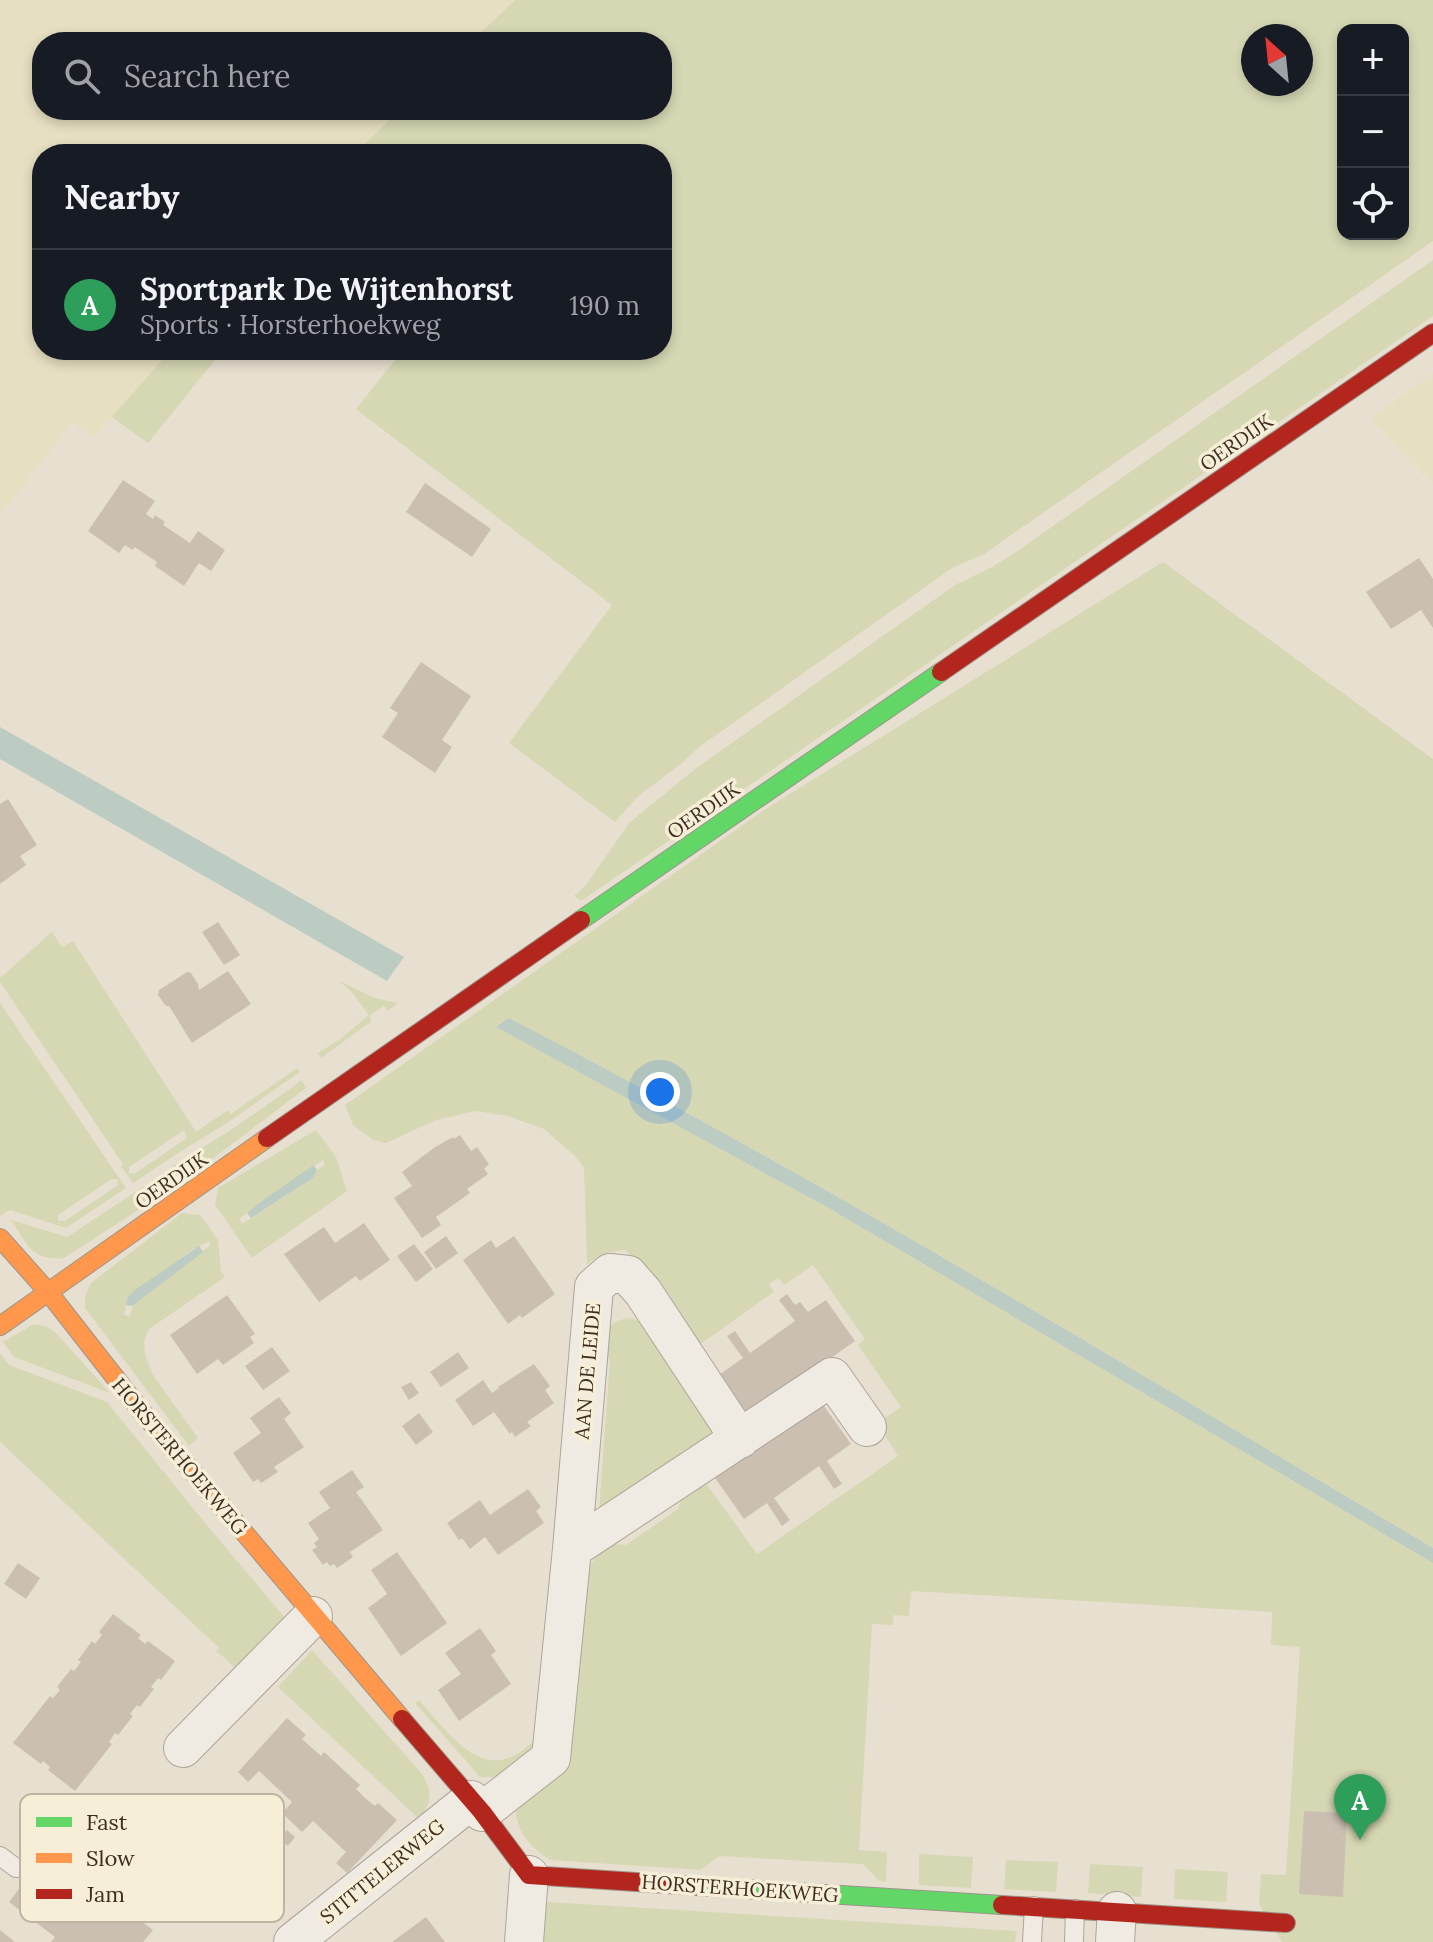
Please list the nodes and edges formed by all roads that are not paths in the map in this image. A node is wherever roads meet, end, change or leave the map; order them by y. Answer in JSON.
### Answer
{"nodes":[{"id":1,"x":1433,"y":333,"type":"edge"},
{"id":2,"x":0,"y":1238,"type":"edge"},
{"id":3,"x":49,"y":1293,"type":"junction"},
{"id":4,"x":0,"y":1326,"type":"edge"},
{"id":5,"x":867,"y":1427,"type":"dead end"},
{"id":6,"x":740,"y":1439,"type":"junction"},
{"id":7,"x":572,"y":1549,"type":"junction"},
{"id":8,"x":313,"y":1616,"type":"junction"},
{"id":9,"x":183,"y":1748,"type":"dead end"},
{"id":10,"x":476,"y":1806,"type":"junction"},
{"id":11,"x":0,"y":1856,"type":"edge"},
{"id":12,"x":16,"y":1868,"type":"dead end"},
{"id":13,"x":529,"y":1875,"type":"junction"},
{"id":14,"x":1034,"y":1906,"type":"junction"},
{"id":15,"x":1075,"y":1909,"type":"junction"},
{"id":16,"x":1286,"y":1923,"type":"dead end"},
{"id":17,"x":1116,"y":1927,"type":"edge"},
{"id":18,"x":293,"y":1942,"type":"edge"},
{"id":19,"x":524,"y":1942,"type":"edge"},
{"id":20,"x":1032,"y":1942,"type":"edge"},
{"id":21,"x":1074,"y":1942,"type":"edge"}],
"edges":[{"from":1,"to":3,"type":"street","name":"OERDIJK"},
{"from":2,"to":3,"type":"street","name":"HORSTERHOEKWEG"},
{"from":3,"to":4,"type":"street","name":"OERDIJK"},
{"from":3,"to":8,"type":"street","name":"HORSTERHOEKWEG"},
{"from":5,"to":6,"type":"street"},
{"from":6,"to":7,"type":"street"},
{"from":6,"to":7,"type":"street","name":"AAN DE LEIDE"},
{"from":7,"to":10,"type":"street","name":"AAN DE LEIDE"},
{"from":8,"to":9,"type":"street"},
{"from":8,"to":10,"type":"street","name":"HORSTERHOEKWEG"},
{"from":10,"to":13,"type":"street","name":"HORSTERHOEKWEG"},
{"from":10,"to":18,"type":"street","name":"STITTELERWEG"},
{"from":11,"to":12,"type":"lane"},
{"from":13,"to":14,"type":"street","name":"HORSTERHOEKWEG"},
{"from":13,"to":19,"type":"street"},
{"from":14,"to":15,"type":"street","name":"HORSTERHOEKWEG"},
{"from":14,"to":20,"type":"lane"},
{"from":15,"to":17,"type":"street","name":"HORSTERHOEKWEG"},
{"from":15,"to":21,"type":"lane"},
{"from":16,"to":17,"type":"street","name":"HORSTERHOEKWEG"}]}
